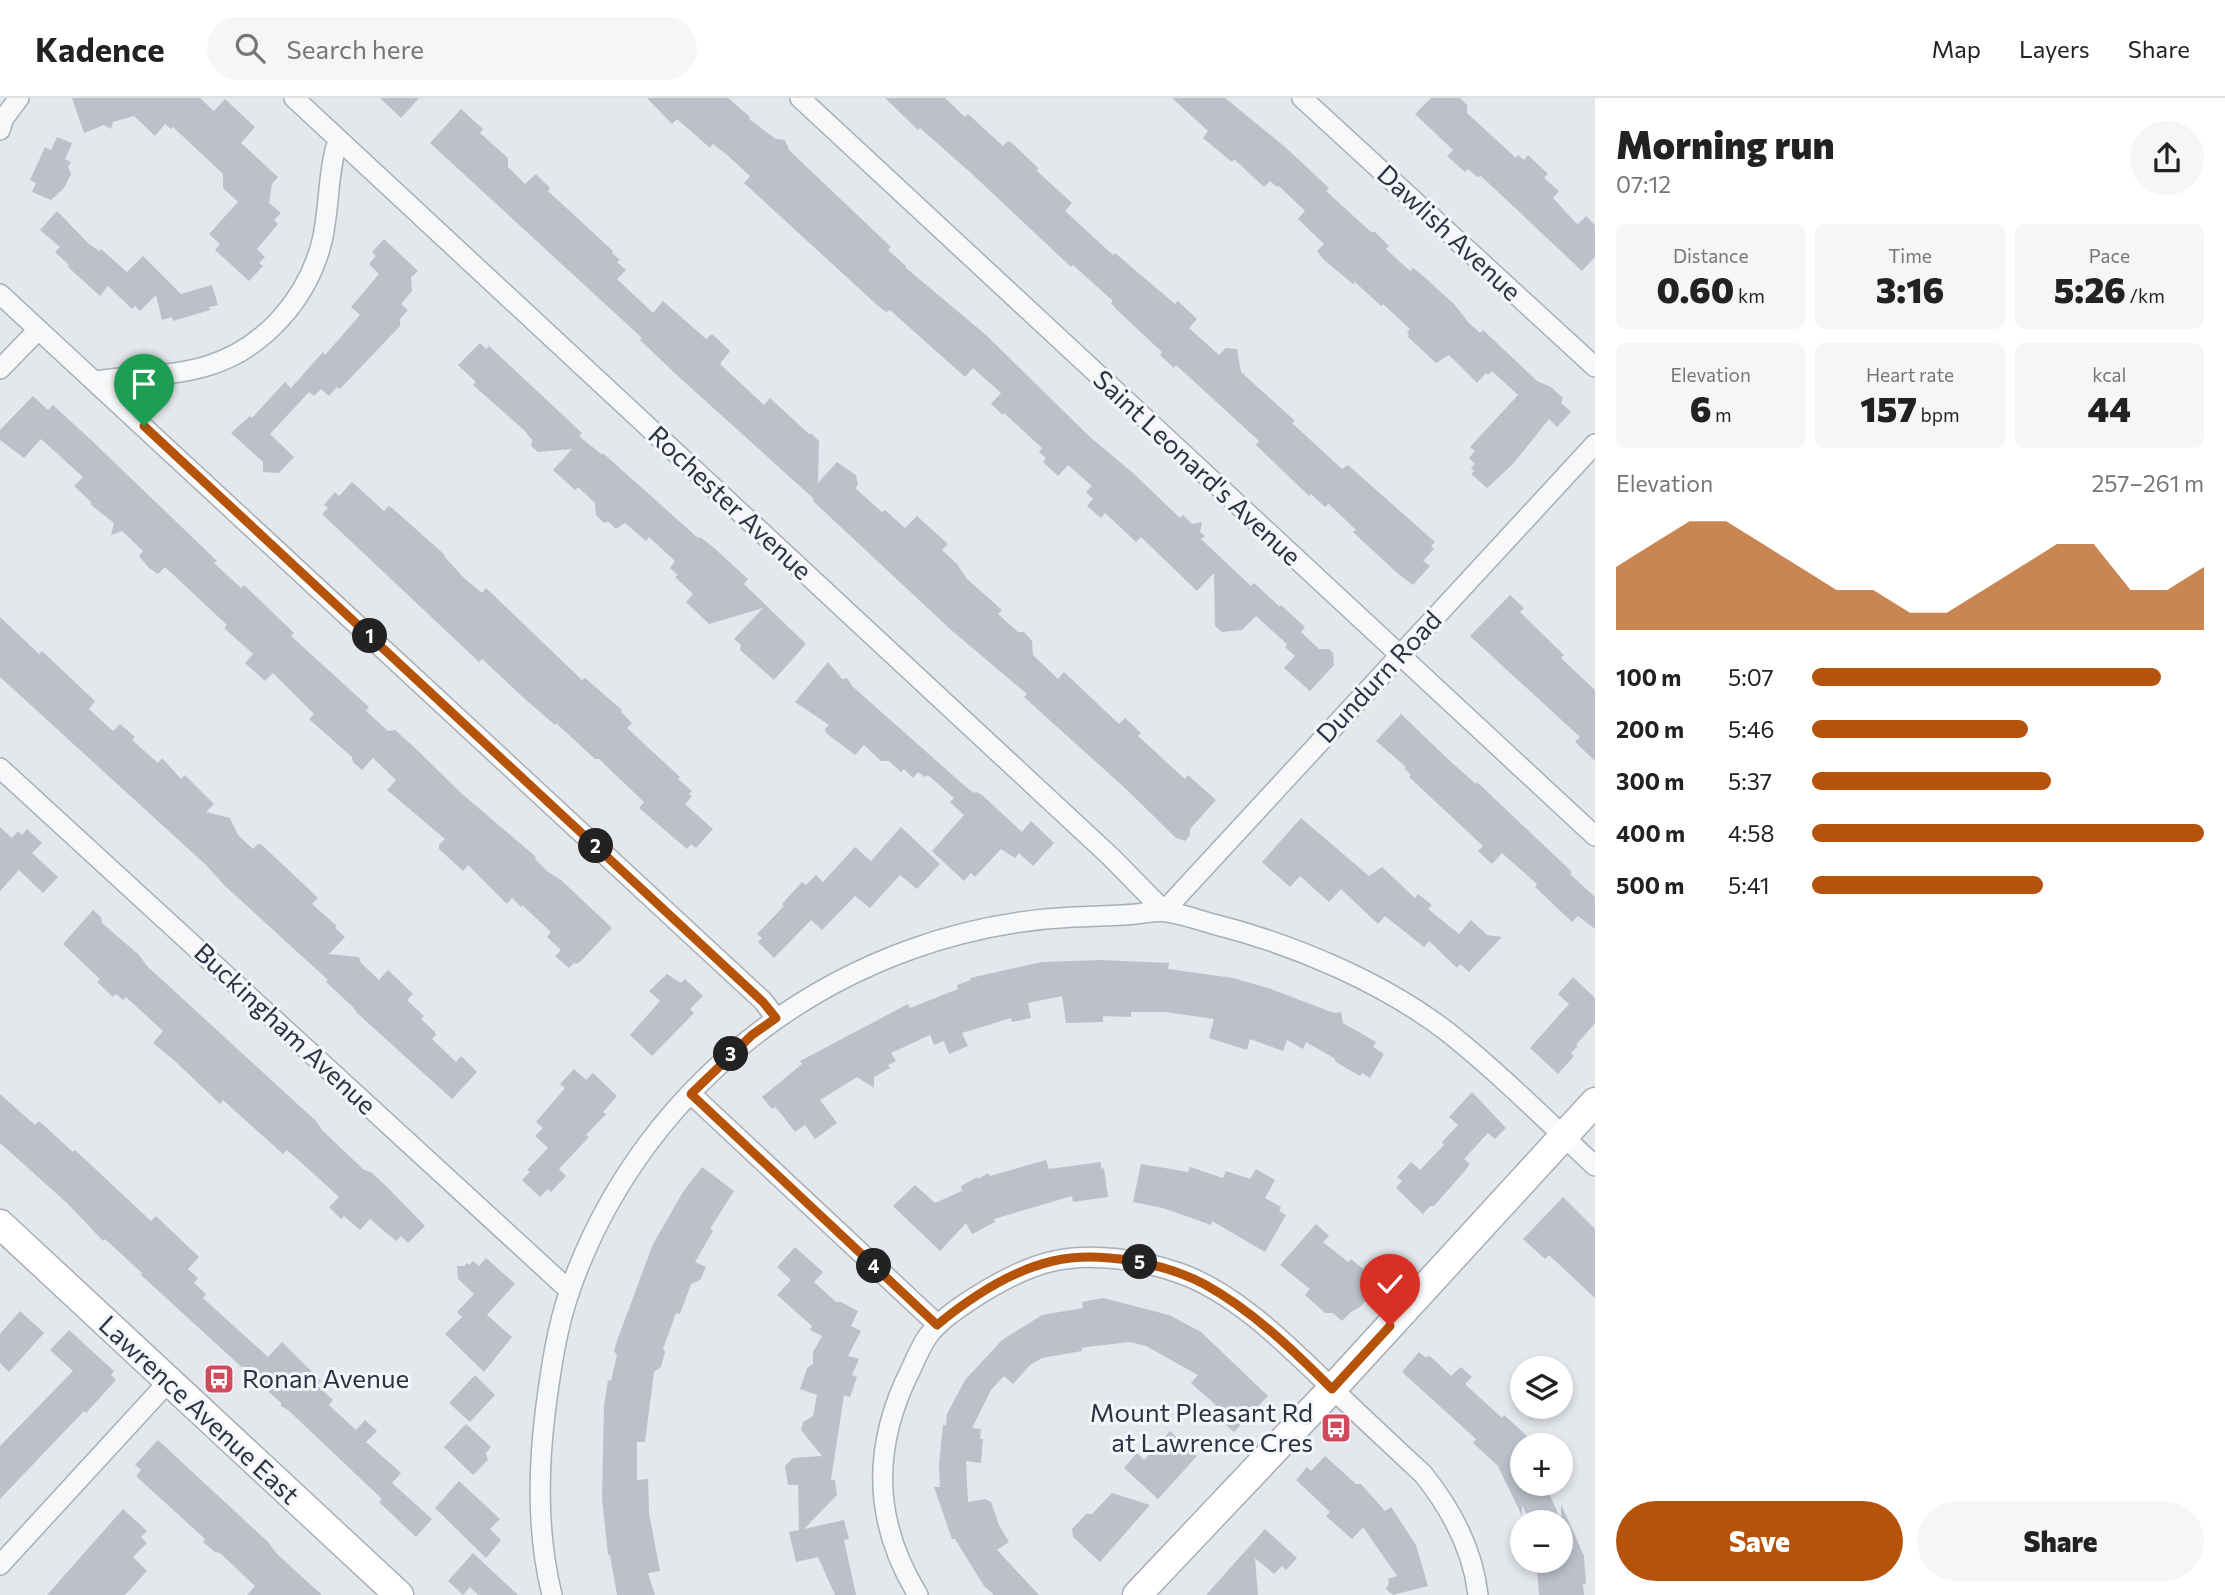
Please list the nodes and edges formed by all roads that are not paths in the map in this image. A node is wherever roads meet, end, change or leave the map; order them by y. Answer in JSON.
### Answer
{"nodes":[{"id":1,"x":19,"y":98,"type":"edge"},
{"id":2,"x":294,"y":98,"type":"edge"},
{"id":3,"x":800,"y":98,"type":"edge"},
{"id":4,"x":1302,"y":98,"type":"edge"},
{"id":5,"x":0,"y":130,"type":"edge"},
{"id":6,"x":338,"y":140,"type":"junction"},
{"id":7,"x":0,"y":294,"type":"edge"},
{"id":8,"x":37,"y":330,"type":"junction"},
{"id":9,"x":1595,"y":367,"type":"edge"},
{"id":10,"x":0,"y":369,"type":"edge"},
{"id":11,"x":95,"y":380,"type":"junction"},
{"id":12,"x":1595,"y":444,"type":"edge"},
{"id":13,"x":1399,"y":656,"type":"junction"},
{"id":14,"x":0,"y":768,"type":"edge"},
{"id":15,"x":1595,"y":836,"type":"edge"},
{"id":16,"x":1164,"y":911,"type":"junction"},
{"id":17,"x":776,"y":1018,"type":"junction"},
{"id":18,"x":691,"y":1094,"type":"junction"},
{"id":19,"x":1595,"y":1102,"type":"edge"},
{"id":20,"x":1563,"y":1137,"type":"junction"},
{"id":21,"x":1595,"y":1166,"type":"edge"},
{"id":22,"x":0,"y":1224,"type":"edge"},
{"id":23,"x":570,"y":1290,"type":"junction"},
{"id":24,"x":937,"y":1325,"type":"junction"},
{"id":25,"x":169,"y":1381,"type":"junction"},
{"id":26,"x":1332,"y":1389,"type":"junction"},
{"id":27,"x":0,"y":1565,"type":"edge"},
{"id":28,"x":399,"y":1595,"type":"edge"},
{"id":29,"x":552,"y":1595,"type":"edge"},
{"id":30,"x":918,"y":1595,"type":"edge"},
{"id":31,"x":1137,"y":1595,"type":"edge"},
{"id":32,"x":1478,"y":1595,"type":"edge"}],
"edges":[{"from":1,"to":5,"type":"street"},
{"from":2,"to":6,"type":"street","name":"Rochester Avenue"},
{"from":3,"to":13,"type":"street","name":"Saint Leonard's Avenue"},
{"from":4,"to":9,"type":"street","name":"Dawlish Avenue"},
{"from":6,"to":11,"type":"street"},
{"from":6,"to":16,"type":"street","name":"Rochester Avenue"},
{"from":7,"to":8,"type":"street"},
{"from":8,"to":10,"type":"street"},
{"from":8,"to":11,"type":"street"},
{"from":11,"to":17,"type":"street"},
{"from":12,"to":13,"type":"street","name":"Dundurn Road"},
{"from":13,"to":15,"type":"street","name":"Saint Leonard's Avenue"},
{"from":13,"to":16,"type":"street","name":"Dundurn Road"},
{"from":14,"to":23,"type":"street","name":"Buckingham Avenue"},
{"from":16,"to":17,"type":"street"},
{"from":16,"to":20,"type":"street"},
{"from":17,"to":18,"type":"street"},
{"from":18,"to":23,"type":"street"},
{"from":18,"to":24,"type":"street"},
{"from":19,"to":20,"type":"main road"},
{"from":20,"to":21,"type":"street"},
{"from":20,"to":26,"type":"main road"},
{"from":22,"to":25,"type":"main road","name":"Lawrence Avenue East"},
{"from":23,"to":29,"type":"street"},
{"from":24,"to":26,"type":"street"},
{"from":24,"to":30,"type":"street"},
{"from":25,"to":27,"type":"street"},
{"from":25,"to":28,"type":"main road","name":"Lawrence Avenue East"},
{"from":26,"to":31,"type":"main road"},
{"from":26,"to":32,"type":"street"}]}
